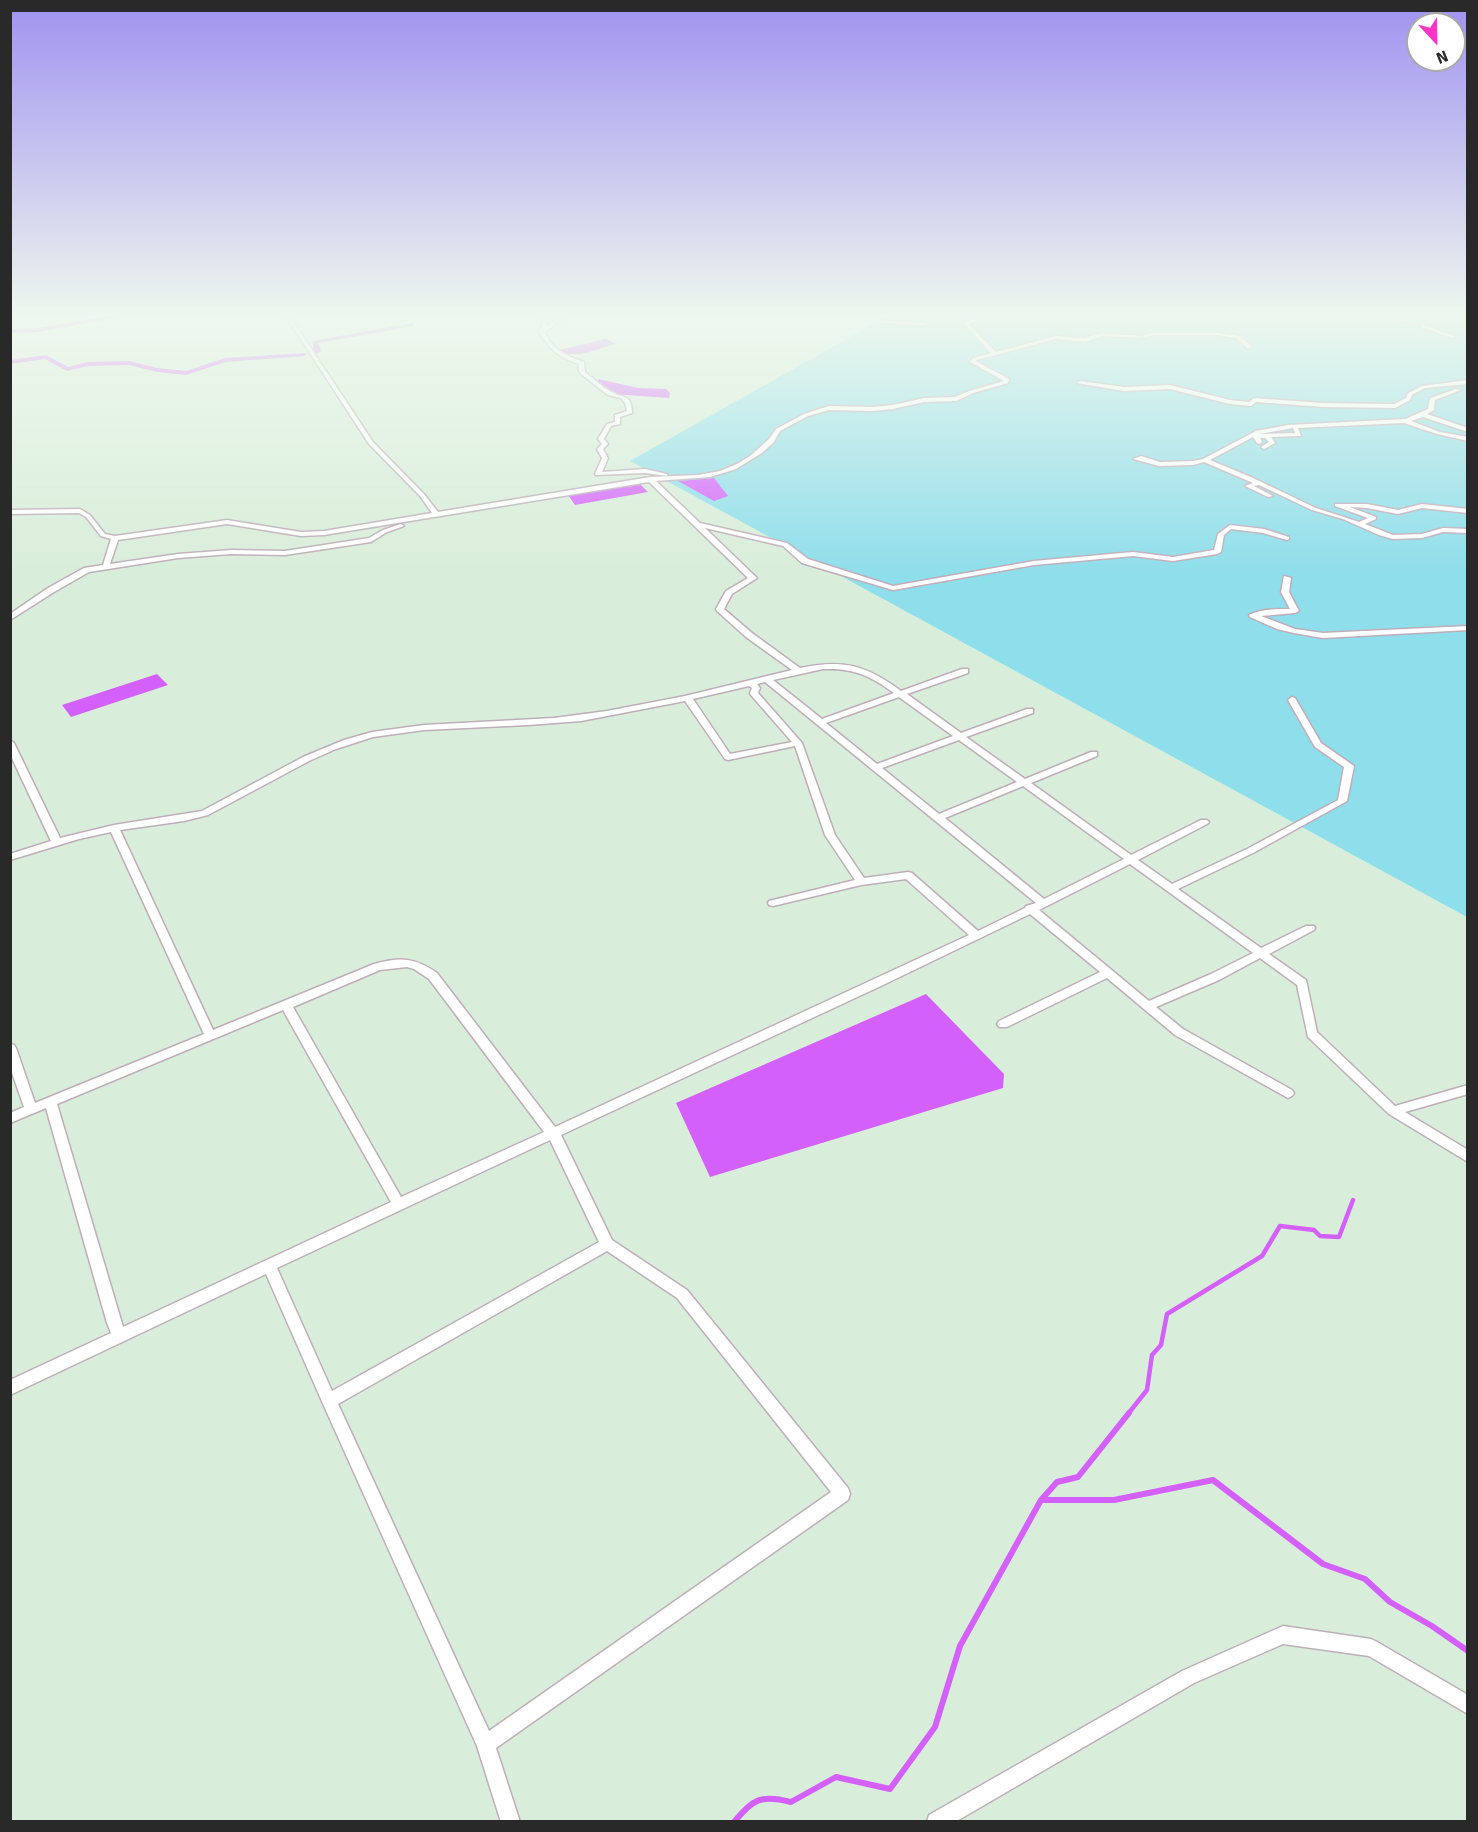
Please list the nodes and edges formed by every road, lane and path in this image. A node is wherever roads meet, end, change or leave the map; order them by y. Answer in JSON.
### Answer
{"nodes":[{"id":1,"x":343,"y":400,"type":"edge"},
{"id":2,"x":625,"y":400,"type":"edge"},
{"id":3,"x":922,"y":400,"type":"edge"},
{"id":4,"x":1224,"y":400,"type":"edge"},
{"id":5,"x":1254,"y":400,"type":"edge"},
{"id":6,"x":1269,"y":400,"type":"edge"},
{"id":7,"x":1281,"y":400,"type":"edge"},
{"id":8,"x":1405,"y":400,"type":"edge"},
{"id":9,"x":1432,"y":400,"type":"edge"},
{"id":10,"x":1286,"y":403,"type":"junction"},
{"id":11,"x":1423,"y":415,"type":"junction"},
{"id":12,"x":1405,"y":422,"type":"junction"},
{"id":13,"x":1295,"y":427,"type":"junction"},
{"id":14,"x":1467,"y":430,"type":"edge"},
{"id":15,"x":1266,"y":435,"type":"junction"},
{"id":16,"x":1467,"y":439,"type":"edge"},
{"id":17,"x":1259,"y":442,"type":"dead end"},
{"id":18,"x":1264,"y":447,"type":"dead end"},
{"id":19,"x":1136,"y":459,"type":"dead end"},
{"id":20,"x":1205,"y":460,"type":"junction"},
{"id":21,"x":670,"y":478,"type":"junction"},
{"id":22,"x":650,"y":479,"type":"junction"},
{"id":23,"x":1259,"y":483,"type":"junction"},
{"id":24,"x":1271,"y":496,"type":"dead end"},
{"id":25,"x":1467,"y":511,"type":"edge"},
{"id":26,"x":10,"y":512,"type":"edge"},
{"id":27,"x":437,"y":515,"type":"junction"},
{"id":28,"x":700,"y":525,"type":"junction"},
{"id":29,"x":1358,"y":525,"type":"junction"},
{"id":30,"x":1467,"y":531,"type":"edge"},
{"id":31,"x":115,"y":538,"type":"junction"},
{"id":32,"x":1287,"y":538,"type":"dead end"},
{"id":33,"x":106,"y":565,"type":"junction"},
{"id":34,"x":1287,"y":578,"type":"dead end"},
{"id":35,"x":10,"y":618,"type":"edge"},
{"id":36,"x":1467,"y":628,"type":"edge"},
{"id":37,"x":798,"y":671,"type":"junction"},
{"id":38,"x":965,"y":671,"type":"dead end"},
{"id":39,"x":766,"y":679,"type":"junction"},
{"id":40,"x":751,"y":683,"type":"junction"},
{"id":41,"x":900,"y":694,"type":"junction"},
{"id":42,"x":688,"y":699,"type":"junction"},
{"id":43,"x":1292,"y":700,"type":"dead end"},
{"id":44,"x":1030,"y":711,"type":"dead end"},
{"id":45,"x":826,"y":720,"type":"dead end"},
{"id":46,"x":959,"y":737,"type":"junction"},
{"id":47,"x":798,"y":743,"type":"junction"},
{"id":48,"x":10,"y":744,"type":"edge"},
{"id":49,"x":1094,"y":754,"type":"dead end"},
{"id":50,"x":880,"y":766,"type":"dead end"},
{"id":51,"x":1024,"y":784,"type":"junction"},
{"id":52,"x":942,"y":816,"type":"dead end"},
{"id":53,"x":1204,"y":822,"type":"dead end"},
{"id":54,"x":114,"y":828,"type":"junction"},
{"id":55,"x":57,"y":843,"type":"junction"},
{"id":56,"x":10,"y":857,"type":"edge"},
{"id":57,"x":1130,"y":860,"type":"junction"},
{"id":58,"x":861,"y":882,"type":"junction"},
{"id":59,"x":1170,"y":889,"type":"junction"},
{"id":60,"x":773,"y":903,"type":"dead end"},
{"id":61,"x":1036,"y":906,"type":"junction"},
{"id":62,"x":1310,"y":928,"type":"dead end"},
{"id":63,"x":976,"y":934,"type":"junction"},
{"id":64,"x":1261,"y":954,"type":"junction"},
{"id":65,"x":1108,"y":973,"type":"junction"},
{"id":66,"x":286,"y":1005,"type":"junction"},
{"id":67,"x":1148,"y":1006,"type":"junction"},
{"id":68,"x":1003,"y":1024,"type":"dead end"},
{"id":69,"x":210,"y":1035,"type":"junction"},
{"id":70,"x":10,"y":1048,"type":"edge"},
{"id":71,"x":1467,"y":1089,"type":"edge"},
{"id":72,"x":1288,"y":1093,"type":"dead end"},
{"id":73,"x":50,"y":1102,"type":"junction"},
{"id":74,"x":31,"y":1110,"type":"junction"},
{"id":75,"x":1393,"y":1110,"type":"junction"},
{"id":76,"x":10,"y":1118,"type":"edge"},
{"id":77,"x":552,"y":1134,"type":"junction"},
{"id":78,"x":1467,"y":1157,"type":"edge"},
{"id":79,"x":399,"y":1205,"type":"junction"},
{"id":80,"x":607,"y":1244,"type":"junction"},
{"id":81,"x":269,"y":1265,"type":"junction"},
{"id":82,"x":120,"y":1336,"type":"junction"},
{"id":83,"x":10,"y":1388,"type":"edge"},
{"id":84,"x":329,"y":1401,"type":"junction"},
{"id":85,"x":1467,"y":1704,"type":"edge"},
{"id":86,"x":486,"y":1743,"type":"junction"},
{"id":87,"x":511,"y":1821,"type":"edge"},
{"id":88,"x":936,"y":1821,"type":"edge"}],
"edges":[{"from":1,"to":27,"type":"street"},
{"from":2,"to":21,"type":"street"},
{"from":3,"to":21,"type":"street"},
{"from":4,"to":5,"type":"street"},
{"from":6,"to":10,"type":"street"},
{"from":7,"to":10,"type":"street"},
{"from":8,"to":10,"type":"street"},
{"from":9,"to":11,"type":"street"},
{"from":11,"to":12,"type":"street"},
{"from":11,"to":14,"type":"street"},
{"from":12,"to":13,"type":"street"},
{"from":12,"to":16,"type":"street"},
{"from":13,"to":15,"type":"street"},
{"from":13,"to":20,"type":"street"},
{"from":15,"to":17,"type":"street"},
{"from":15,"to":18,"type":"street"},
{"from":19,"to":20,"type":"street"},
{"from":20,"to":23,"type":"street"},
{"from":21,"to":22,"type":"street"},
{"from":22,"to":27,"type":"street"},
{"from":22,"to":28,"type":"street"},
{"from":23,"to":24,"type":"street"},
{"from":23,"to":29,"type":"street"},
{"from":25,"to":29,"type":"street"},
{"from":26,"to":31,"type":"street"},
{"from":27,"to":31,"type":"street"},
{"from":27,"to":33,"type":"street"},
{"from":28,"to":32,"type":"street"},
{"from":28,"to":37,"type":"street"},
{"from":29,"to":30,"type":"street"},
{"from":31,"to":33,"type":"street"},
{"from":33,"to":35,"type":"street"},
{"from":34,"to":36,"type":"street"},
{"from":37,"to":39,"type":"street"},
{"from":37,"to":41,"type":"street"},
{"from":38,"to":41,"type":"street"},
{"from":39,"to":40,"type":"street"},
{"from":39,"to":61,"type":"street"},
{"from":40,"to":42,"type":"street"},
{"from":40,"to":47,"type":"street"},
{"from":41,"to":45,"type":"street"},
{"from":41,"to":46,"type":"street"},
{"from":42,"to":47,"type":"street"},
{"from":42,"to":54,"type":"street"},
{"from":43,"to":59,"type":"street"},
{"from":44,"to":46,"type":"street"},
{"from":46,"to":50,"type":"street"},
{"from":46,"to":51,"type":"street"},
{"from":47,"to":58,"type":"street"},
{"from":48,"to":55,"type":"street"},
{"from":49,"to":51,"type":"street"},
{"from":51,"to":52,"type":"street"},
{"from":51,"to":57,"type":"street"},
{"from":53,"to":57,"type":"street"},
{"from":54,"to":55,"type":"street"},
{"from":54,"to":69,"type":"street"},
{"from":55,"to":56,"type":"street"},
{"from":57,"to":59,"type":"street"},
{"from":57,"to":61,"type":"street"},
{"from":58,"to":60,"type":"street"},
{"from":58,"to":63,"type":"street"},
{"from":59,"to":64,"type":"street"},
{"from":61,"to":63,"type":"street"},
{"from":61,"to":65,"type":"street"},
{"from":62,"to":64,"type":"street"},
{"from":63,"to":77,"type":"street"},
{"from":64,"to":67,"type":"street"},
{"from":64,"to":75,"type":"street"},
{"from":65,"to":67,"type":"street"},
{"from":65,"to":68,"type":"street"},
{"from":66,"to":69,"type":"street"},
{"from":66,"to":77,"type":"street"},
{"from":66,"to":79,"type":"street"},
{"from":67,"to":72,"type":"street"},
{"from":69,"to":73,"type":"street"},
{"from":70,"to":74,"type":"street"},
{"from":71,"to":75,"type":"street"},
{"from":73,"to":74,"type":"street"},
{"from":73,"to":82,"type":"street"},
{"from":74,"to":76,"type":"street"},
{"from":75,"to":78,"type":"street"},
{"from":77,"to":79,"type":"street"},
{"from":77,"to":80,"type":"street"},
{"from":79,"to":81,"type":"street"},
{"from":80,"to":84,"type":"street"},
{"from":80,"to":86,"type":"street"},
{"from":81,"to":82,"type":"street"},
{"from":81,"to":84,"type":"street"},
{"from":82,"to":83,"type":"street"},
{"from":84,"to":86,"type":"street"},
{"from":85,"to":88,"type":"street"},
{"from":86,"to":87,"type":"street"}]}
